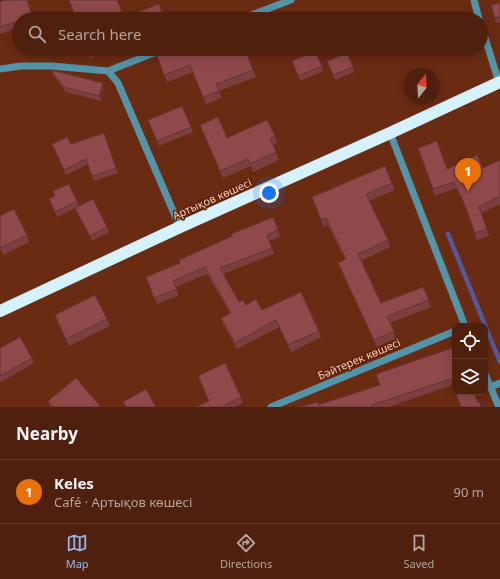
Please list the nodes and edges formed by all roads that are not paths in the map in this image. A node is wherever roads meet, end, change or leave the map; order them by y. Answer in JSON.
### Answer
{"nodes":[{"id":1,"x":291,"y":0,"type":"edge"},
{"id":2,"x":474,"y":0,"type":"edge"},
{"id":3,"x":259,"y":12,"type":"edge"},
{"id":4,"x":477,"y":12,"type":"edge"},
{"id":5,"x":488,"y":47,"type":"edge"},
{"id":6,"x":146,"y":56,"type":"edge"},
{"id":7,"x":0,"y":69,"type":"edge"},
{"id":8,"x":108,"y":71,"type":"junction"},
{"id":9,"x":499,"y":82,"type":"edge"},
{"id":10,"x":390,"y":133,"type":"junction"},
{"id":11,"x":180,"y":227,"type":"junction"},
{"id":12,"x":0,"y":312,"type":"edge"},
{"id":13,"x":464,"y":323,"type":"edge"},
{"id":14,"x":452,"y":332,"type":"edge"},
{"id":15,"x":488,"y":382,"type":"edge"},
{"id":16,"x":500,"y":383,"type":"edge"},
{"id":17,"x":490,"y":387,"type":"junction"},
{"id":18,"x":271,"y":407,"type":"edge"},
{"id":19,"x":499,"y":407,"type":"edge"}],
"edges":[{"from":1,"to":3,"type":"street"},
{"from":2,"to":4,"type":"street"},
{"from":5,"to":9,"type":"street"},
{"from":6,"to":8,"type":"street"},
{"from":7,"to":8,"type":"street"},
{"from":8,"to":11,"type":"street"},
{"from":9,"to":10,"type":"highway","name":"Артықов көшесі"},
{"from":10,"to":11,"type":"highway","name":"Артықов көшесі"},
{"from":10,"to":13,"type":"street"},
{"from":11,"to":12,"type":"highway","name":"Артықов көшесі"},
{"from":14,"to":18,"type":"street","name":"Бәйтерек көшесі"},
{"from":15,"to":17,"type":"street"},
{"from":16,"to":17,"type":"street"},
{"from":17,"to":19,"type":"street"}]}
